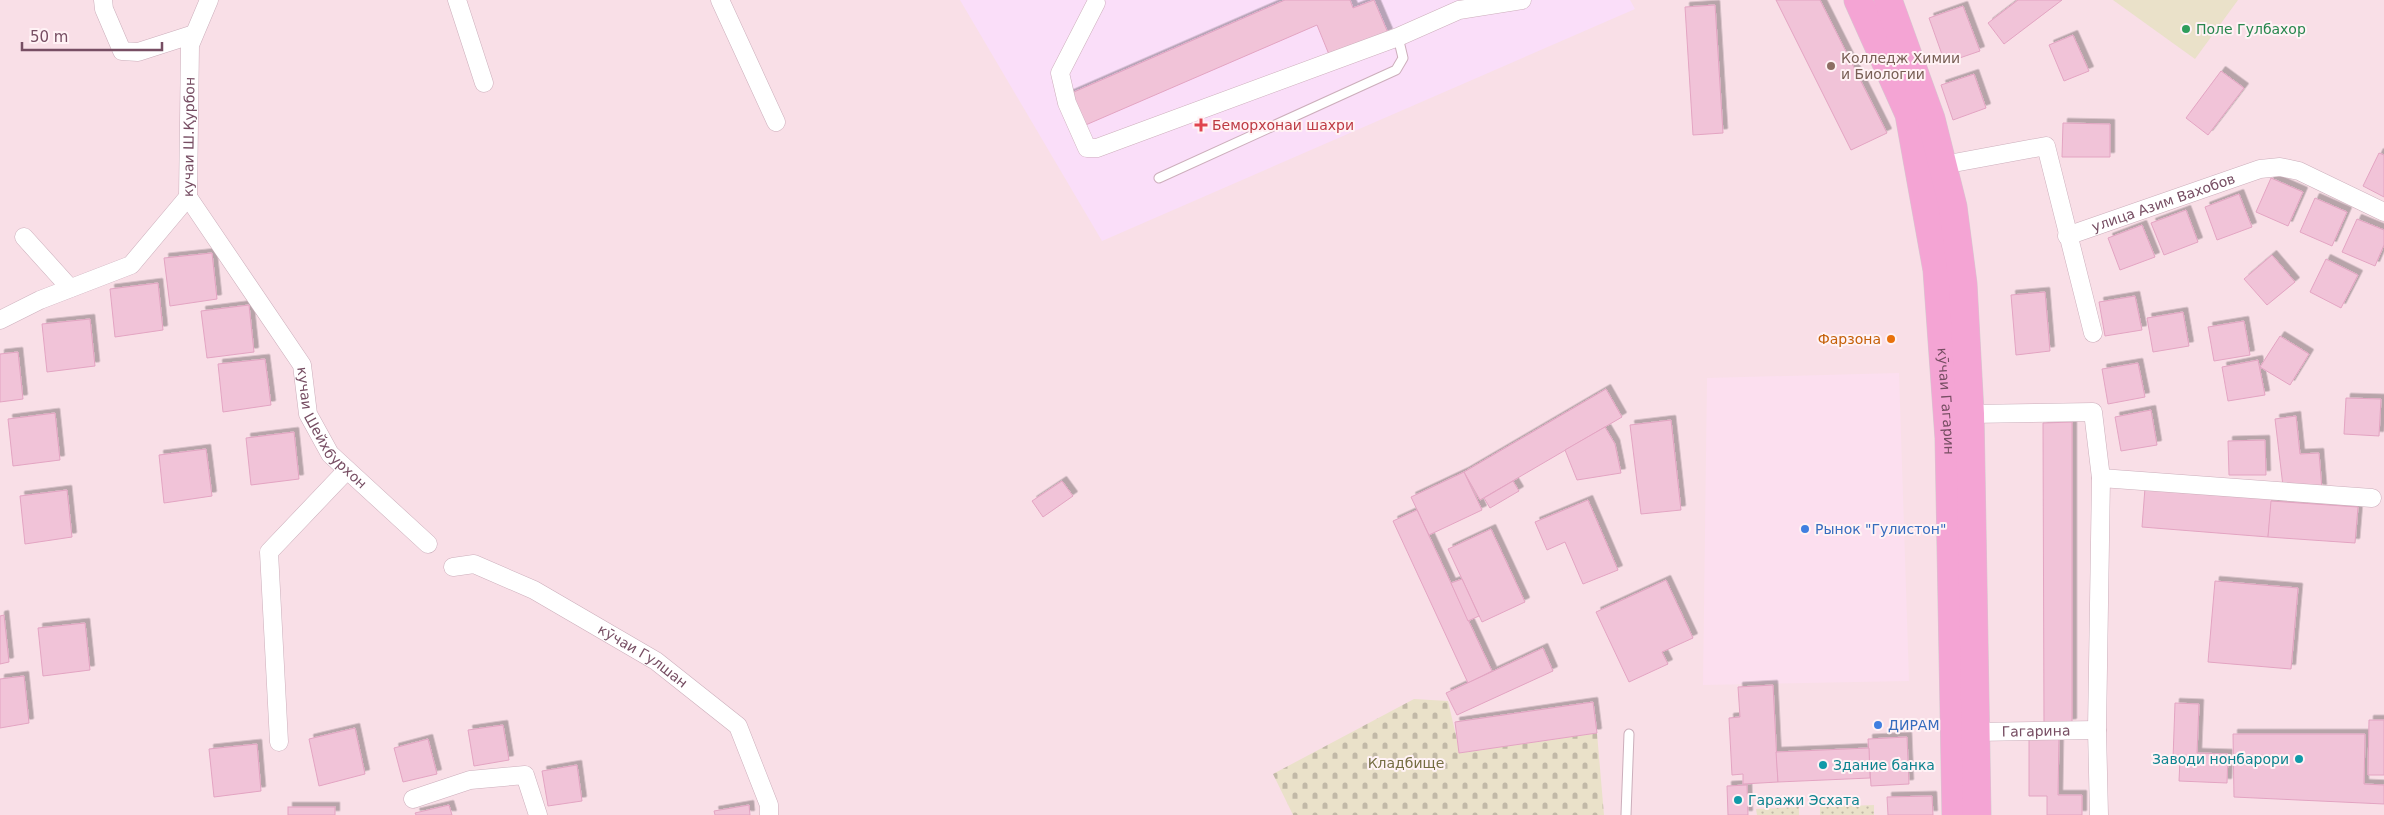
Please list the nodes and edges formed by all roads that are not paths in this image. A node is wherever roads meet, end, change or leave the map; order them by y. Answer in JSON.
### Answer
{"nodes":[{"id":1,"x":102,"y":0,"type":"edge"},
{"id":2,"x":209,"y":0,"type":"edge"},
{"id":3,"x":457,"y":0,"type":"edge"},
{"id":4,"x":720,"y":0,"type":"edge"},
{"id":5,"x":1522,"y":0,"type":"edge"},
{"id":6,"x":1858,"y":0,"type":"edge"},
{"id":7,"x":1888,"y":0,"type":"edge"},
{"id":8,"x":1096,"y":3,"type":"dead end"},
{"id":9,"x":194,"y":34,"type":"junction"},
{"id":10,"x":1398,"y":37,"type":"junction"},
{"id":11,"x":484,"y":83,"type":"dead end"},
{"id":12,"x":776,"y":122,"type":"dead end"},
{"id":13,"x":1943,"y":165,"type":"junction"},
{"id":14,"x":1159,"y":178,"type":"dead end"},
{"id":15,"x":188,"y":197,"type":"junction"},
{"id":16,"x":2384,"y":212,"type":"edge"},
{"id":17,"x":2067,"y":236,"type":"junction"},
{"id":18,"x":24,"y":237,"type":"dead end"},
{"id":19,"x":70,"y":288,"type":"junction"},
{"id":20,"x":0,"y":320,"type":"edge"},
{"id":21,"x":2092,"y":332,"type":"dead end"},
{"id":22,"x":1970,"y":414,"type":"junction"},
{"id":23,"x":347,"y":470,"type":"junction"},
{"id":24,"x":2101,"y":478,"type":"junction"},
{"id":25,"x":2378,"y":499,"type":"edge"},
{"id":26,"x":428,"y":544,"type":"dead end"},
{"id":27,"x":453,"y":567,"type":"dead end"},
{"id":28,"x":2097,"y":730,"type":"junction"},
{"id":29,"x":1975,"y":732,"type":"junction"},
{"id":30,"x":1629,"y":734,"type":"dead end"},
{"id":31,"x":279,"y":742,"type":"dead end"},
{"id":32,"x":413,"y":799,"type":"dead end"},
{"id":33,"x":538,"y":815,"type":"edge"},
{"id":34,"x":768,"y":815,"type":"edge"},
{"id":35,"x":1626,"y":815,"type":"edge"},
{"id":36,"x":1956,"y":815,"type":"edge"},
{"id":37,"x":1977,"y":815,"type":"edge"},
{"id":38,"x":2099,"y":815,"type":"edge"}],
"edges":[{"from":1,"to":9,"type":"street"},
{"from":2,"to":9,"type":"street","name":"кучаи Ш.Қурбон"},
{"from":3,"to":11,"type":"street"},
{"from":4,"to":12,"type":"street"},
{"from":5,"to":10,"type":"street"},
{"from":6,"to":36,"type":"highway","name":"кӯчаи Гагарин"},
{"from":7,"to":13,"type":"highway","name":"кӯчаи Гагарин"},
{"from":8,"to":10,"type":"street"},
{"from":9,"to":15,"type":"street","name":"кучаи Ш.Қурбон"},
{"from":10,"to":14,"type":"lane"},
{"from":13,"to":17,"type":"street"},
{"from":13,"to":22,"type":"highway","name":"кӯчаи Гагарин"},
{"from":15,"to":19,"type":"street","name":"кучаи Ш.Қурбон"},
{"from":15,"to":23,"type":"street","name":"кучаи Шейхбурхон"},
{"from":16,"to":17,"type":"street","name":"улица Азим Вахобов"},
{"from":17,"to":21,"type":"street"},
{"from":18,"to":19,"type":"street"},
{"from":19,"to":20,"type":"street","name":"кучаи Ш.Қурбон"},
{"from":22,"to":24,"type":"street"},
{"from":22,"to":29,"type":"highway","name":"кӯчаи Гагарин"},
{"from":23,"to":26,"type":"street","name":"кучаи Шейхбурхон"},
{"from":23,"to":31,"type":"street"},
{"from":24,"to":25,"type":"street"},
{"from":24,"to":28,"type":"street"},
{"from":27,"to":34,"type":"street","name":"кӯчаи Гулшан"},
{"from":28,"to":29,"type":"street","name":"Гагарина"},
{"from":28,"to":38,"type":"street"},
{"from":29,"to":37,"type":"highway","name":"кӯчаи Гагарин"},
{"from":30,"to":35,"type":"lane"},
{"from":32,"to":33,"type":"street"}]}
